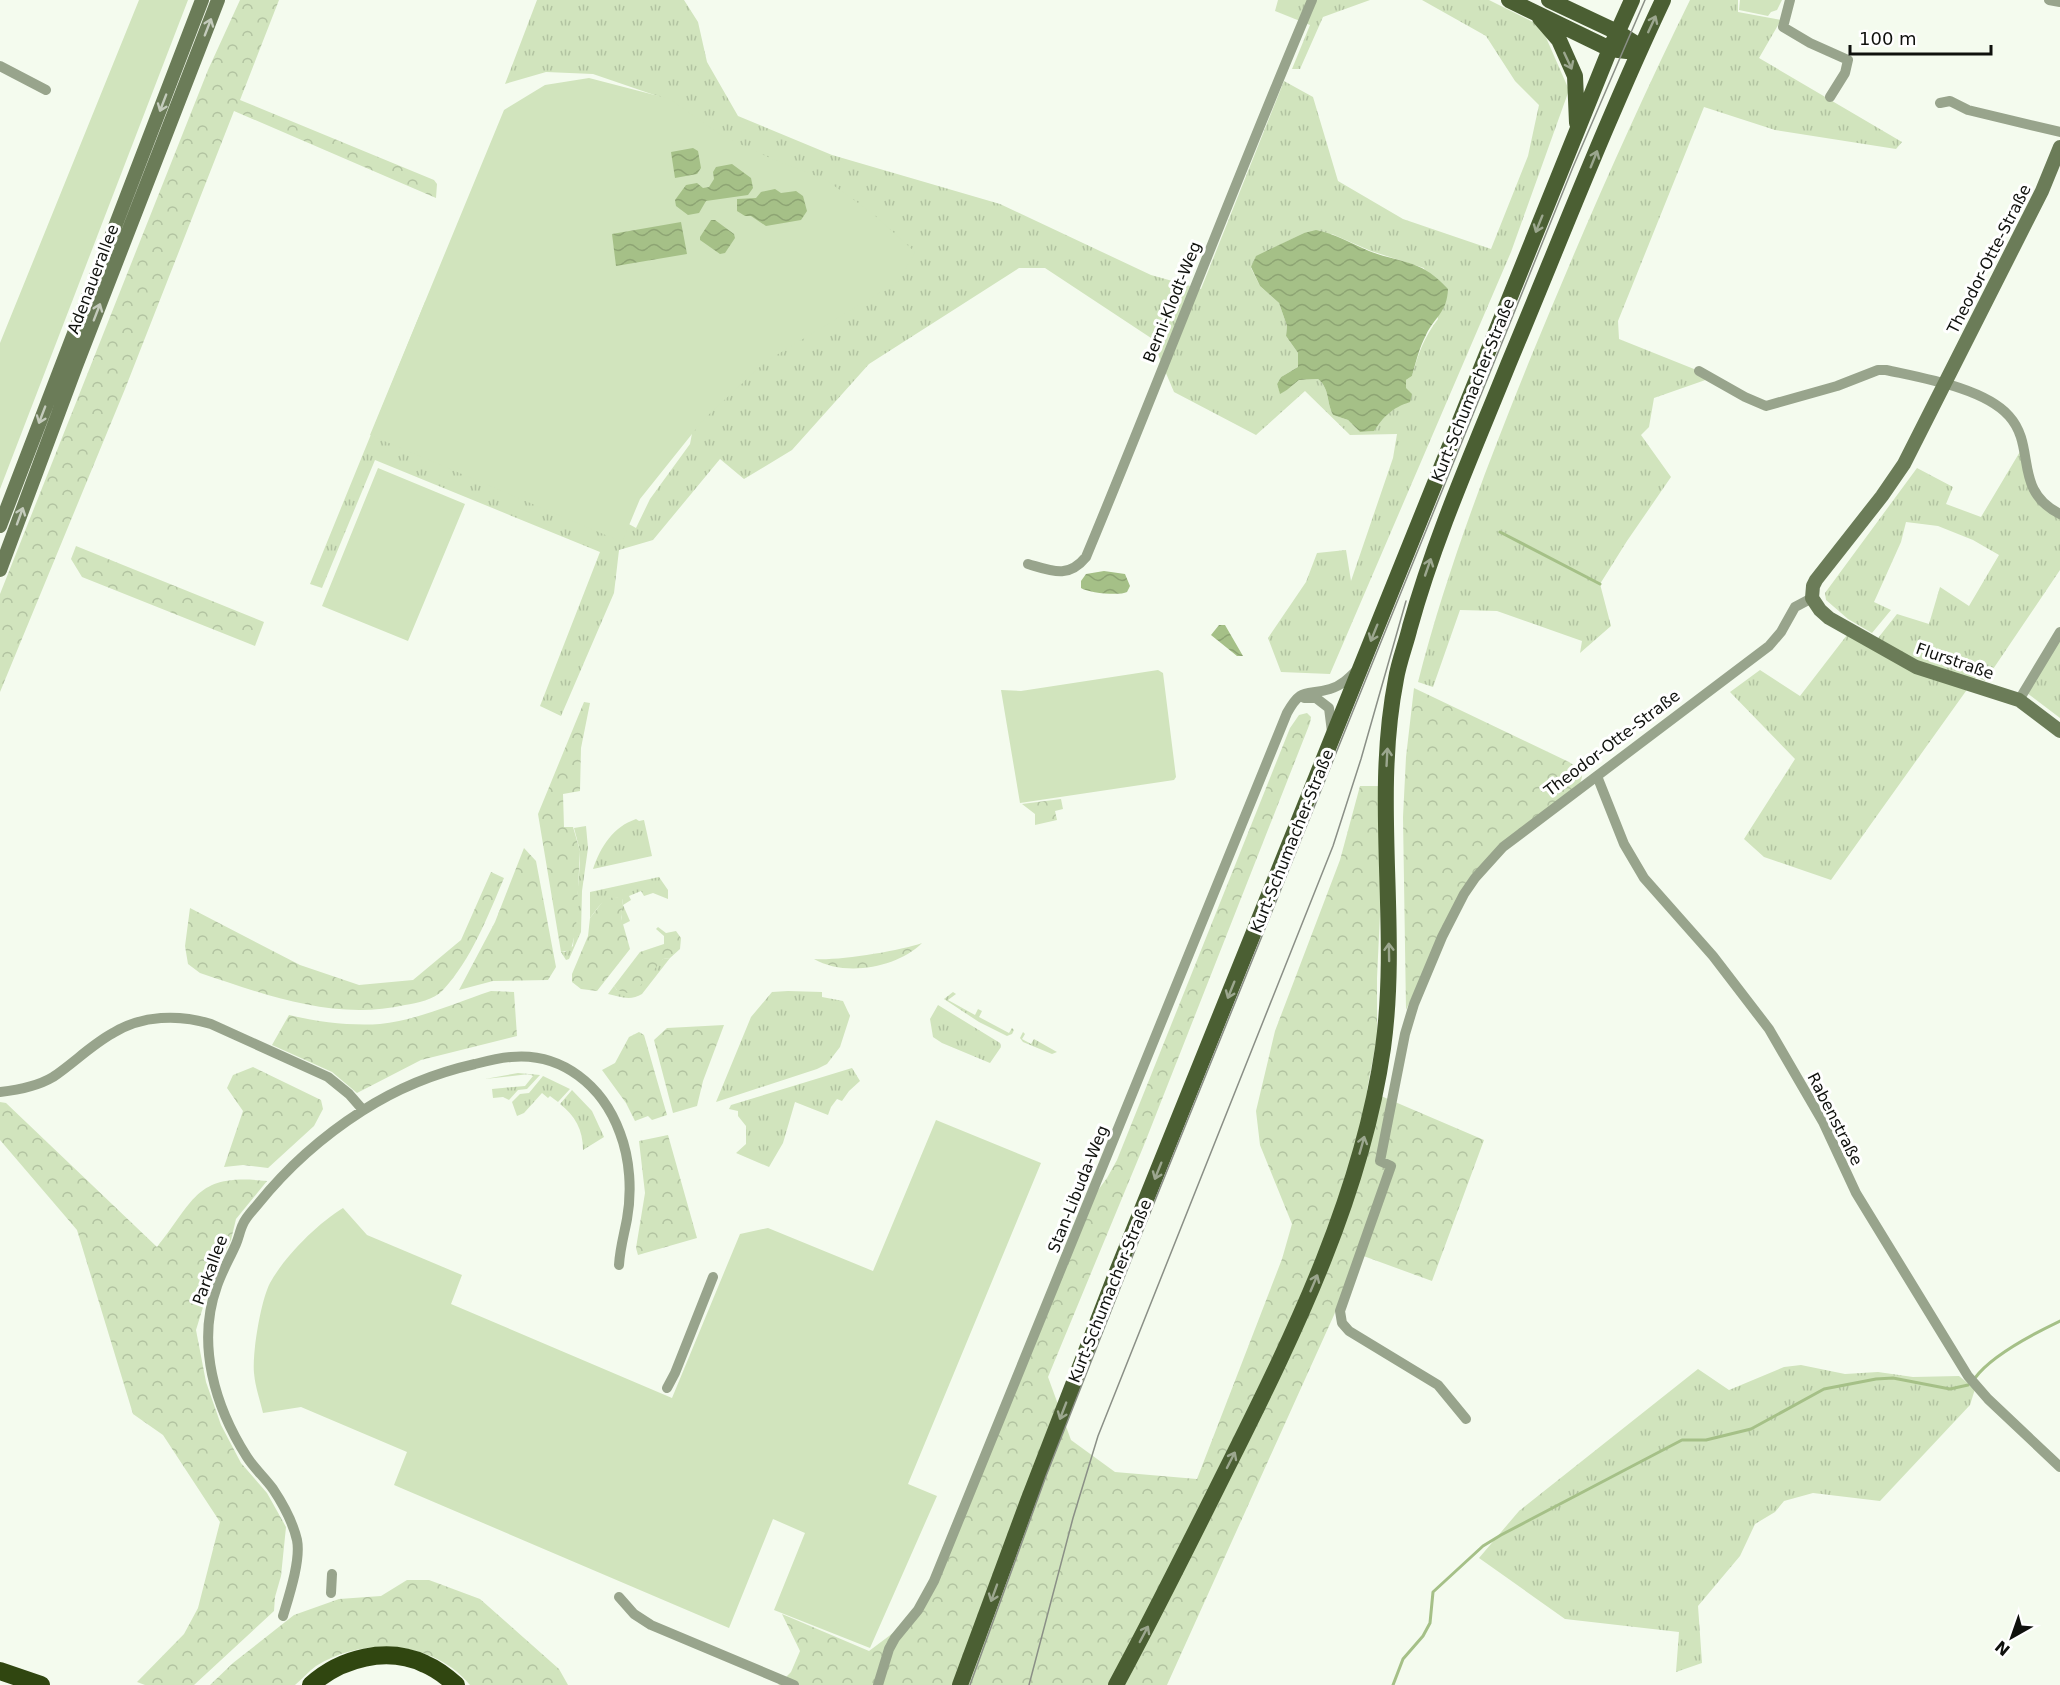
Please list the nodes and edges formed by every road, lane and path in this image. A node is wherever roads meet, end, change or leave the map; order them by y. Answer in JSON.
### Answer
{"nodes":[{"id":1,"x":202,"y":0,"type":"edge"},
{"id":2,"x":218,"y":0,"type":"edge"},
{"id":3,"x":1312,"y":0,"type":"edge"},
{"id":4,"x":1509,"y":0,"type":"edge"},
{"id":5,"x":1549,"y":0,"type":"edge"},
{"id":6,"x":1632,"y":0,"type":"edge"},
{"id":7,"x":1663,"y":0,"type":"edge"},
{"id":8,"x":1790,"y":0,"type":"edge"},
{"id":9,"x":2049,"y":0,"type":"edge"},
{"id":10,"x":2060,"y":2,"type":"edge"},
{"id":11,"x":1535,"y":13,"type":"junction"},
{"id":12,"x":1617,"y":32,"type":"junction"},
{"id":13,"x":1641,"y":47,"type":"junction"},
{"id":14,"x":1610,"y":49,"type":"junction"},
{"id":15,"x":0,"y":66,"type":"edge"},
{"id":16,"x":46,"y":90,"type":"dead end"},
{"id":17,"x":1830,"y":97,"type":"dead end"},
{"id":18,"x":1940,"y":103,"type":"dead end"},
{"id":19,"x":1577,"y":131,"type":"junction"},
{"id":20,"x":2060,"y":132,"type":"edge"},
{"id":21,"x":2060,"y":147,"type":"edge"},
{"id":22,"x":1700,"y":371,"type":"dead end"},
{"id":23,"x":1946,"y":384,"type":"junction"},
{"id":24,"x":2060,"y":514,"type":"edge"},
{"id":25,"x":0,"y":526,"type":"edge"},
{"id":26,"x":1028,"y":564,"type":"dead end"},
{"id":27,"x":0,"y":570,"type":"edge"},
{"id":28,"x":1812,"y":598,"type":"junction"},
{"id":29,"x":2060,"y":632,"type":"edge"},
{"id":30,"x":1361,"y":665,"type":"junction"},
{"id":31,"x":1297,"y":699,"type":"junction"},
{"id":32,"x":2019,"y":700,"type":"junction"},
{"id":33,"x":2060,"y":730,"type":"edge"},
{"id":34,"x":1333,"y":739,"type":"junction"},
{"id":35,"x":1598,"y":776,"type":"junction"},
{"id":36,"x":0,"y":1092,"type":"edge"},
{"id":37,"x":363,"y":1110,"type":"junction"},
{"id":38,"x":619,"y":1265,"type":"dead end"},
{"id":39,"x":713,"y":1276,"type":"dead end"},
{"id":40,"x":667,"y":1388,"type":"dead end"},
{"id":41,"x":1466,"y":1419,"type":"dead end"},
{"id":42,"x":2060,"y":1467,"type":"edge"},
{"id":43,"x":332,"y":1574,"type":"dead end"},
{"id":44,"x":331,"y":1593,"type":"dead end"},
{"id":45,"x":619,"y":1597,"type":"dead end"},
{"id":46,"x":283,"y":1616,"type":"dead end"},
{"id":47,"x":0,"y":1671,"type":"edge"},
{"id":48,"x":963,"y":1677,"type":"edge"},
{"id":49,"x":41,"y":1685,"type":"edge"},
{"id":50,"x":311,"y":1685,"type":"edge"},
{"id":51,"x":456,"y":1685,"type":"edge"},
{"id":52,"x":794,"y":1685,"type":"edge"},
{"id":53,"x":878,"y":1685,"type":"edge"},
{"id":54,"x":1116,"y":1685,"type":"edge"}],
"edges":[{"from":1,"to":25,"type":"main road","name":"Adenauerallee","one_way":true},
{"from":27,"to":2,"type":"main road","name":"Adenauerallee","one_way":true},
{"from":3,"to":26,"type":"street","name":"Berni-Klodt-Weg"},
{"from":4,"to":11,"type":"main road"},
{"from":5,"to":12,"type":"main road"},
{"from":6,"to":12,"type":"main road","name":"Kurt-Schumacher-Straße"},
{"from":13,"to":7,"type":"main road","name":"Kurt-Schumacher-Straße","one_way":true},
{"from":8,"to":17,"type":"street"},
{"from":9,"to":10,"type":"street"},
{"from":11,"to":14,"type":"main road"},
{"from":11,"to":19,"type":"main road","one_way":true},
{"from":12,"to":13,"type":"main road"},
{"from":12,"to":14,"type":"main road","name":"Kurt-Schumacher-Straße"},
{"from":13,"to":14,"type":"main road"},
{"from":54,"to":13,"type":"main road","name":"Kurt-Schumacher-Straße","one_way":true},
{"from":14,"to":19,"type":"main road","name":"Kurt-Schumacher-Straße"},
{"from":15,"to":16,"type":"street"},
{"from":18,"to":20,"type":"street"},
{"from":19,"to":30,"type":"main road","name":"Kurt-Schumacher-Straße","one_way":true},
{"from":21,"to":23,"type":"main road","name":"Theodor-Otte-Straße"},
{"from":22,"to":23,"type":"street"},
{"from":23,"to":24,"type":"street"},
{"from":23,"to":28,"type":"main road","name":"Theodor-Otte-Straße"},
{"from":28,"to":32,"type":"main road","name":"Flurstraße"},
{"from":28,"to":35,"type":"street","name":"Theodor-Otte-Straße"},
{"from":29,"to":32,"type":"street"},
{"from":30,"to":31,"type":"street"},
{"from":30,"to":34,"type":"main road","name":"Kurt-Schumacher-Straße"},
{"from":31,"to":34,"type":"street"},
{"from":31,"to":53,"type":"street","name":"Stan-Libuda-Weg"},
{"from":32,"to":33,"type":"main road","name":"Flurstraße"},
{"from":34,"to":48,"type":"main road","name":"Kurt-Schumacher-Straße","one_way":true},
{"from":35,"to":41,"type":"street","name":"Theodor-Otte-Straße"},
{"from":35,"to":42,"type":"street","name":"Rabenstraße"},
{"from":36,"to":37,"type":"street"},
{"from":37,"to":38,"type":"street","name":"Parkallee"},
{"from":37,"to":46,"type":"street","name":"Parkallee"},
{"from":39,"to":40,"type":"street"},
{"from":43,"to":44,"type":"street"},
{"from":45,"to":52,"type":"street"},
{"from":47,"to":49,"type":"highway"},
{"from":50,"to":51,"type":"highway"}]}
